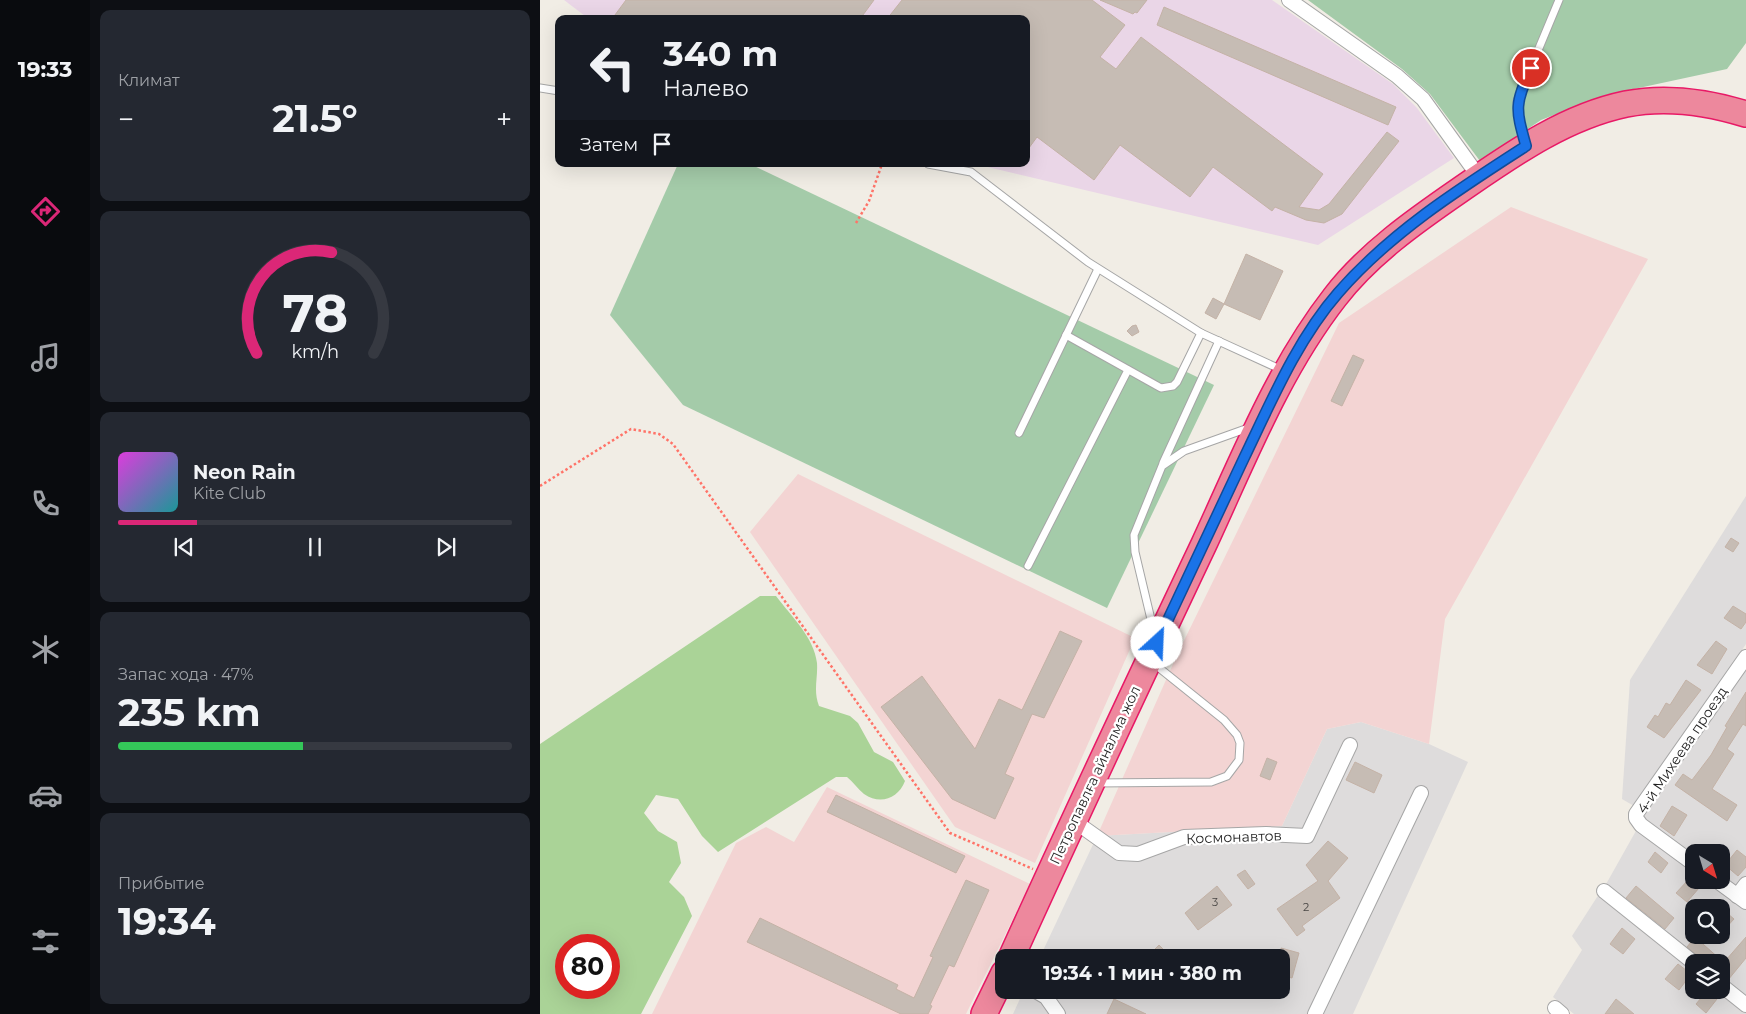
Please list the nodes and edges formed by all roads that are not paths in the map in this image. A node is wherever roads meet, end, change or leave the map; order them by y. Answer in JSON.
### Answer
{"nodes":[{"id":1,"x":1290,"y":0,"type":"edge"},
{"id":2,"x":1559,"y":0,"type":"edge"},
{"id":3,"x":540,"y":88,"type":"edge"},
{"id":4,"x":555,"y":90,"type":"edge"},
{"id":5,"x":1746,"y":114,"type":"edge"},
{"id":6,"x":1526,"y":146,"type":"junction"},
{"id":7,"x":944,"y":167,"type":"edge"},
{"id":8,"x":1479,"y":177,"type":"junction"},
{"id":9,"x":1098,"y":269,"type":"junction"},
{"id":10,"x":1201,"y":333,"type":"junction"},
{"id":11,"x":1066,"y":336,"type":"junction"},
{"id":12,"x":1219,"y":341,"type":"junction"},
{"id":13,"x":1128,"y":370,"type":"junction"},
{"id":14,"x":1287,"y":373,"type":"junction"},
{"id":15,"x":1261,"y":424,"type":"junction"},
{"id":16,"x":1019,"y":433,"type":"dead end"},
{"id":17,"x":1162,"y":466,"type":"junction"},
{"id":18,"x":1028,"y":566,"type":"dead end"},
{"id":19,"x":1153,"y":652,"type":"junction"},
{"id":20,"x":1746,"y":657,"type":"edge"},
{"id":21,"x":1350,"y":745,"type":"dead end"},
{"id":22,"x":1091,"y":783,"type":"junction"},
{"id":23,"x":1421,"y":793,"type":"dead end"},
{"id":24,"x":1074,"y":821,"type":"junction"},
{"id":25,"x":1685,"y":857,"type":"edge"},
{"id":26,"x":1746,"y":884,"type":"edge"},
{"id":27,"x":1728,"y":889,"type":"edge"},
{"id":28,"x":1604,"y":891,"type":"dead end"},
{"id":29,"x":1742,"y":899,"type":"edge"},
{"id":30,"x":1015,"y":949,"type":"edge"},
{"id":31,"x":1685,"y":956,"type":"edge"},
{"id":32,"x":995,"y":991,"type":"edge"},
{"id":33,"x":1730,"y":992,"type":"edge"},
{"id":34,"x":1047,"y":999,"type":"edge"},
{"id":35,"x":1746,"y":1004,"type":"edge"},
{"id":36,"x":984,"y":1014,"type":"edge"},
{"id":37,"x":1058,"y":1014,"type":"edge"},
{"id":38,"x":1315,"y":1014,"type":"edge"}],
"edges":[{"from":1,"to":8,"type":"street"},
{"from":2,"to":6,"type":"lane"},
{"from":3,"to":4,"type":"lane"},
{"from":5,"to":6,"type":"highway","name":"Петропавлға айналма жол"},
{"from":6,"to":8,"type":"highway","name":"Петропавлға айналма жол"},
{"from":7,"to":9,"type":"lane"},
{"from":8,"to":14,"type":"highway","name":"Петропавлға айналма жол"},
{"from":9,"to":10,"type":"lane"},
{"from":9,"to":11,"type":"lane"},
{"from":10,"to":12,"type":"lane"},
{"from":10,"to":13,"type":"lane"},
{"from":11,"to":13,"type":"lane"},
{"from":11,"to":16,"type":"lane"},
{"from":12,"to":14,"type":"lane"},
{"from":12,"to":17,"type":"lane"},
{"from":13,"to":18,"type":"lane"},
{"from":14,"to":15,"type":"highway","name":"Петропавлға айналма жол"},
{"from":15,"to":17,"type":"lane"},
{"from":15,"to":19,"type":"highway","name":"Петропавлға айналма жол"},
{"from":17,"to":19,"type":"lane"},
{"from":19,"to":22,"type":"highway","name":"Петропавлға айналма жол"},
{"from":19,"to":22,"type":"lane"},
{"from":20,"to":25,"type":"street","name":"4-й Михеева проезд"},
{"from":21,"to":24,"type":"street","name":"Космонавтов"},
{"from":22,"to":24,"type":"highway","name":"Петропавлға айналма жол"},
{"from":23,"to":38,"type":"street"},
{"from":24,"to":30,"type":"highway","name":"Петропавлға айналма жол"},
{"from":26,"to":29,"type":"street"},
{"from":27,"to":29,"type":"street"},
{"from":28,"to":31,"type":"street"},
{"from":32,"to":36,"type":"highway","name":"Петропавлға айналма жол"},
{"from":33,"to":35,"type":"street"},
{"from":34,"to":37,"type":"street"}]}
